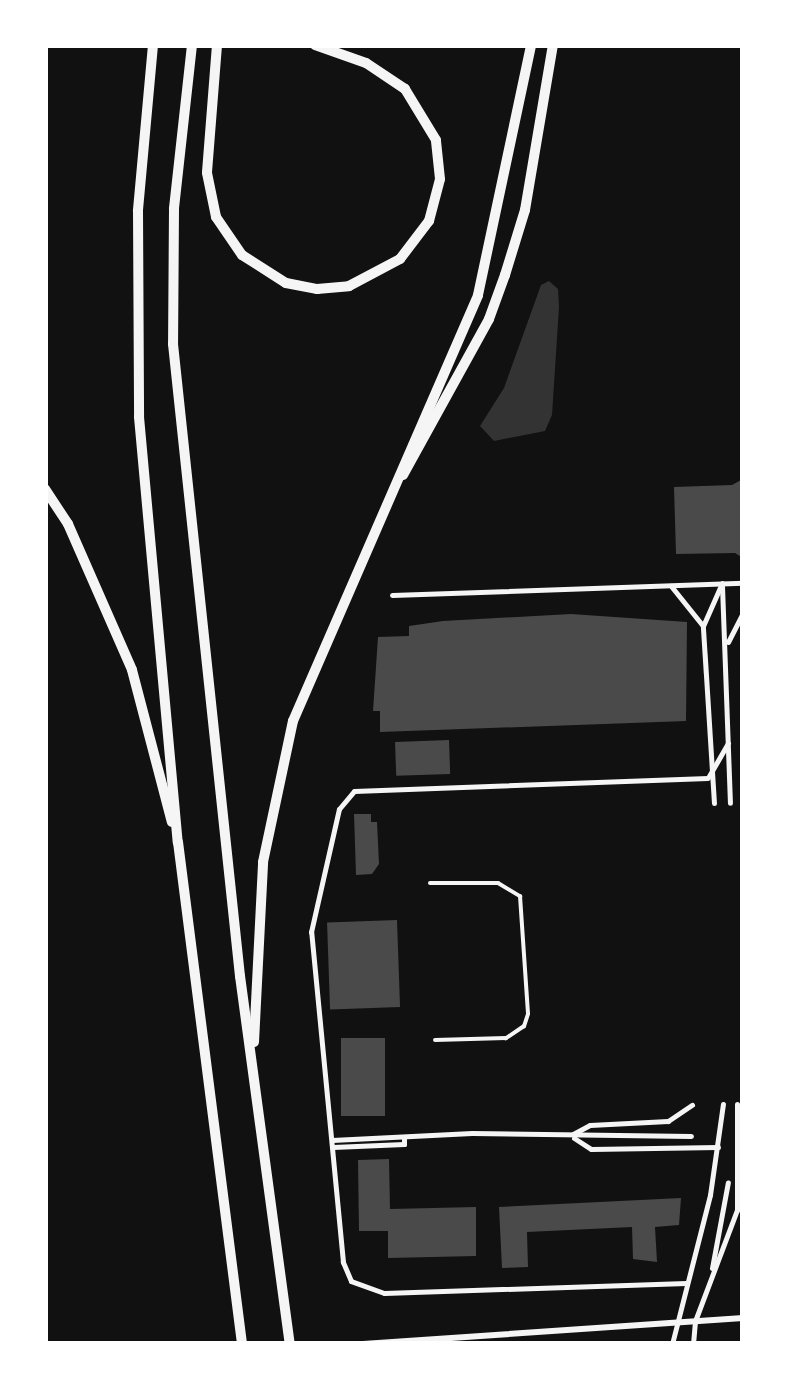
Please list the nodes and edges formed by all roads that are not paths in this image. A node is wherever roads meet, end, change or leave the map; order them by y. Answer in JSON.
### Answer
{"nodes":[{"id":1,"x":153,"y":45,"type":"edge"},
{"id":2,"x":192,"y":45,"type":"edge"},
{"id":3,"x":217,"y":45,"type":"edge"},
{"id":4,"x":316,"y":45,"type":"edge"},
{"id":5,"x":531,"y":45,"type":"edge"},
{"id":6,"x":553,"y":45,"type":"edge"},
{"id":7,"x":397,"y":484,"type":"junction"},
{"id":8,"x":45,"y":488,"type":"edge"},
{"id":9,"x":743,"y":582,"type":"edge"},
{"id":10,"x":722,"y":583,"type":"junction"},
{"id":11,"x":671,"y":586,"type":"junction"},
{"id":12,"x":392,"y":595,"type":"dead end"},
{"id":13,"x":743,"y":613,"type":"edge"},
{"id":14,"x":702,"y":626,"type":"junction"},
{"id":15,"x":726,"y":645,"type":"junction"},
{"id":16,"x":730,"y":740,"type":"junction"},
{"id":17,"x":708,"y":778,"type":"junction"},
{"id":18,"x":730,"y":802,"type":"dead end"},
{"id":19,"x":714,"y":803,"type":"dead end"},
{"id":20,"x":178,"y":842,"type":"junction"},
{"id":21,"x":430,"y":884,"type":"dead end"},
{"id":22,"x":435,"y":1040,"type":"dead end"},
{"id":23,"x":252,"y":1053,"type":"junction"},
{"id":24,"x":724,"y":1104,"type":"dead end"},
{"id":25,"x":737,"y":1104,"type":"dead end"},
{"id":26,"x":692,"y":1105,"type":"dead end"},
{"id":27,"x":570,"y":1136,"type":"junction"},
{"id":28,"x":691,"y":1136,"type":"dead end"},
{"id":29,"x":332,"y":1144,"type":"junction"},
{"id":30,"x":718,"y":1147,"type":"junction"},
{"id":31,"x":728,"y":1182,"type":"dead end"},
{"id":32,"x":712,"y":1271,"type":"junction"},
{"id":33,"x":686,"y":1283,"type":"junction"},
{"id":34,"x":743,"y":1318,"type":"edge"},
{"id":35,"x":695,"y":1321,"type":"junction"},
{"id":36,"x":675,"y":1322,"type":"junction"},
{"id":37,"x":242,"y":1344,"type":"edge"},
{"id":38,"x":290,"y":1344,"type":"edge"},
{"id":39,"x":363,"y":1344,"type":"edge"},
{"id":40,"x":672,"y":1344,"type":"edge"},
{"id":41,"x":694,"y":1344,"type":"edge"}],
"edges":[{"from":1,"to":20,"type":"highway"},
{"from":2,"to":23,"type":"highway"},
{"from":3,"to":4,"type":"highway"},
{"from":5,"to":7,"type":"highway"},
{"from":6,"to":7,"type":"highway"},
{"from":7,"to":23,"type":"highway"},
{"from":8,"to":20,"type":"highway"},
{"from":9,"to":10,"type":"street"},
{"from":10,"to":11,"type":"street"},
{"from":10,"to":14,"type":"street"},
{"from":10,"to":15,"type":"street"},
{"from":11,"to":12,"type":"street"},
{"from":11,"to":14,"type":"street"},
{"from":13,"to":15,"type":"street"},
{"from":14,"to":17,"type":"street"},
{"from":15,"to":16,"type":"street"},
{"from":16,"to":17,"type":"street"},
{"from":16,"to":18,"type":"street"},
{"from":17,"to":19,"type":"street"},
{"from":17,"to":29,"type":"street"},
{"from":20,"to":37,"type":"highway"},
{"from":21,"to":22,"type":"street"},
{"from":23,"to":38,"type":"highway"},
{"from":24,"to":30,"type":"street"},
{"from":25,"to":32,"type":"street"},
{"from":26,"to":27,"type":"street"},
{"from":27,"to":28,"type":"street"},
{"from":27,"to":29,"type":"street"},
{"from":27,"to":30,"type":"street"},
{"from":29,"to":33,"type":"street"},
{"from":30,"to":33,"type":"street"},
{"from":31,"to":32,"type":"street"},
{"from":32,"to":35,"type":"street"},
{"from":33,"to":36,"type":"street"},
{"from":34,"to":35,"type":"street"},
{"from":35,"to":36,"type":"street"},
{"from":35,"to":41,"type":"street"},
{"from":36,"to":39,"type":"street"},
{"from":36,"to":40,"type":"street"}]}
